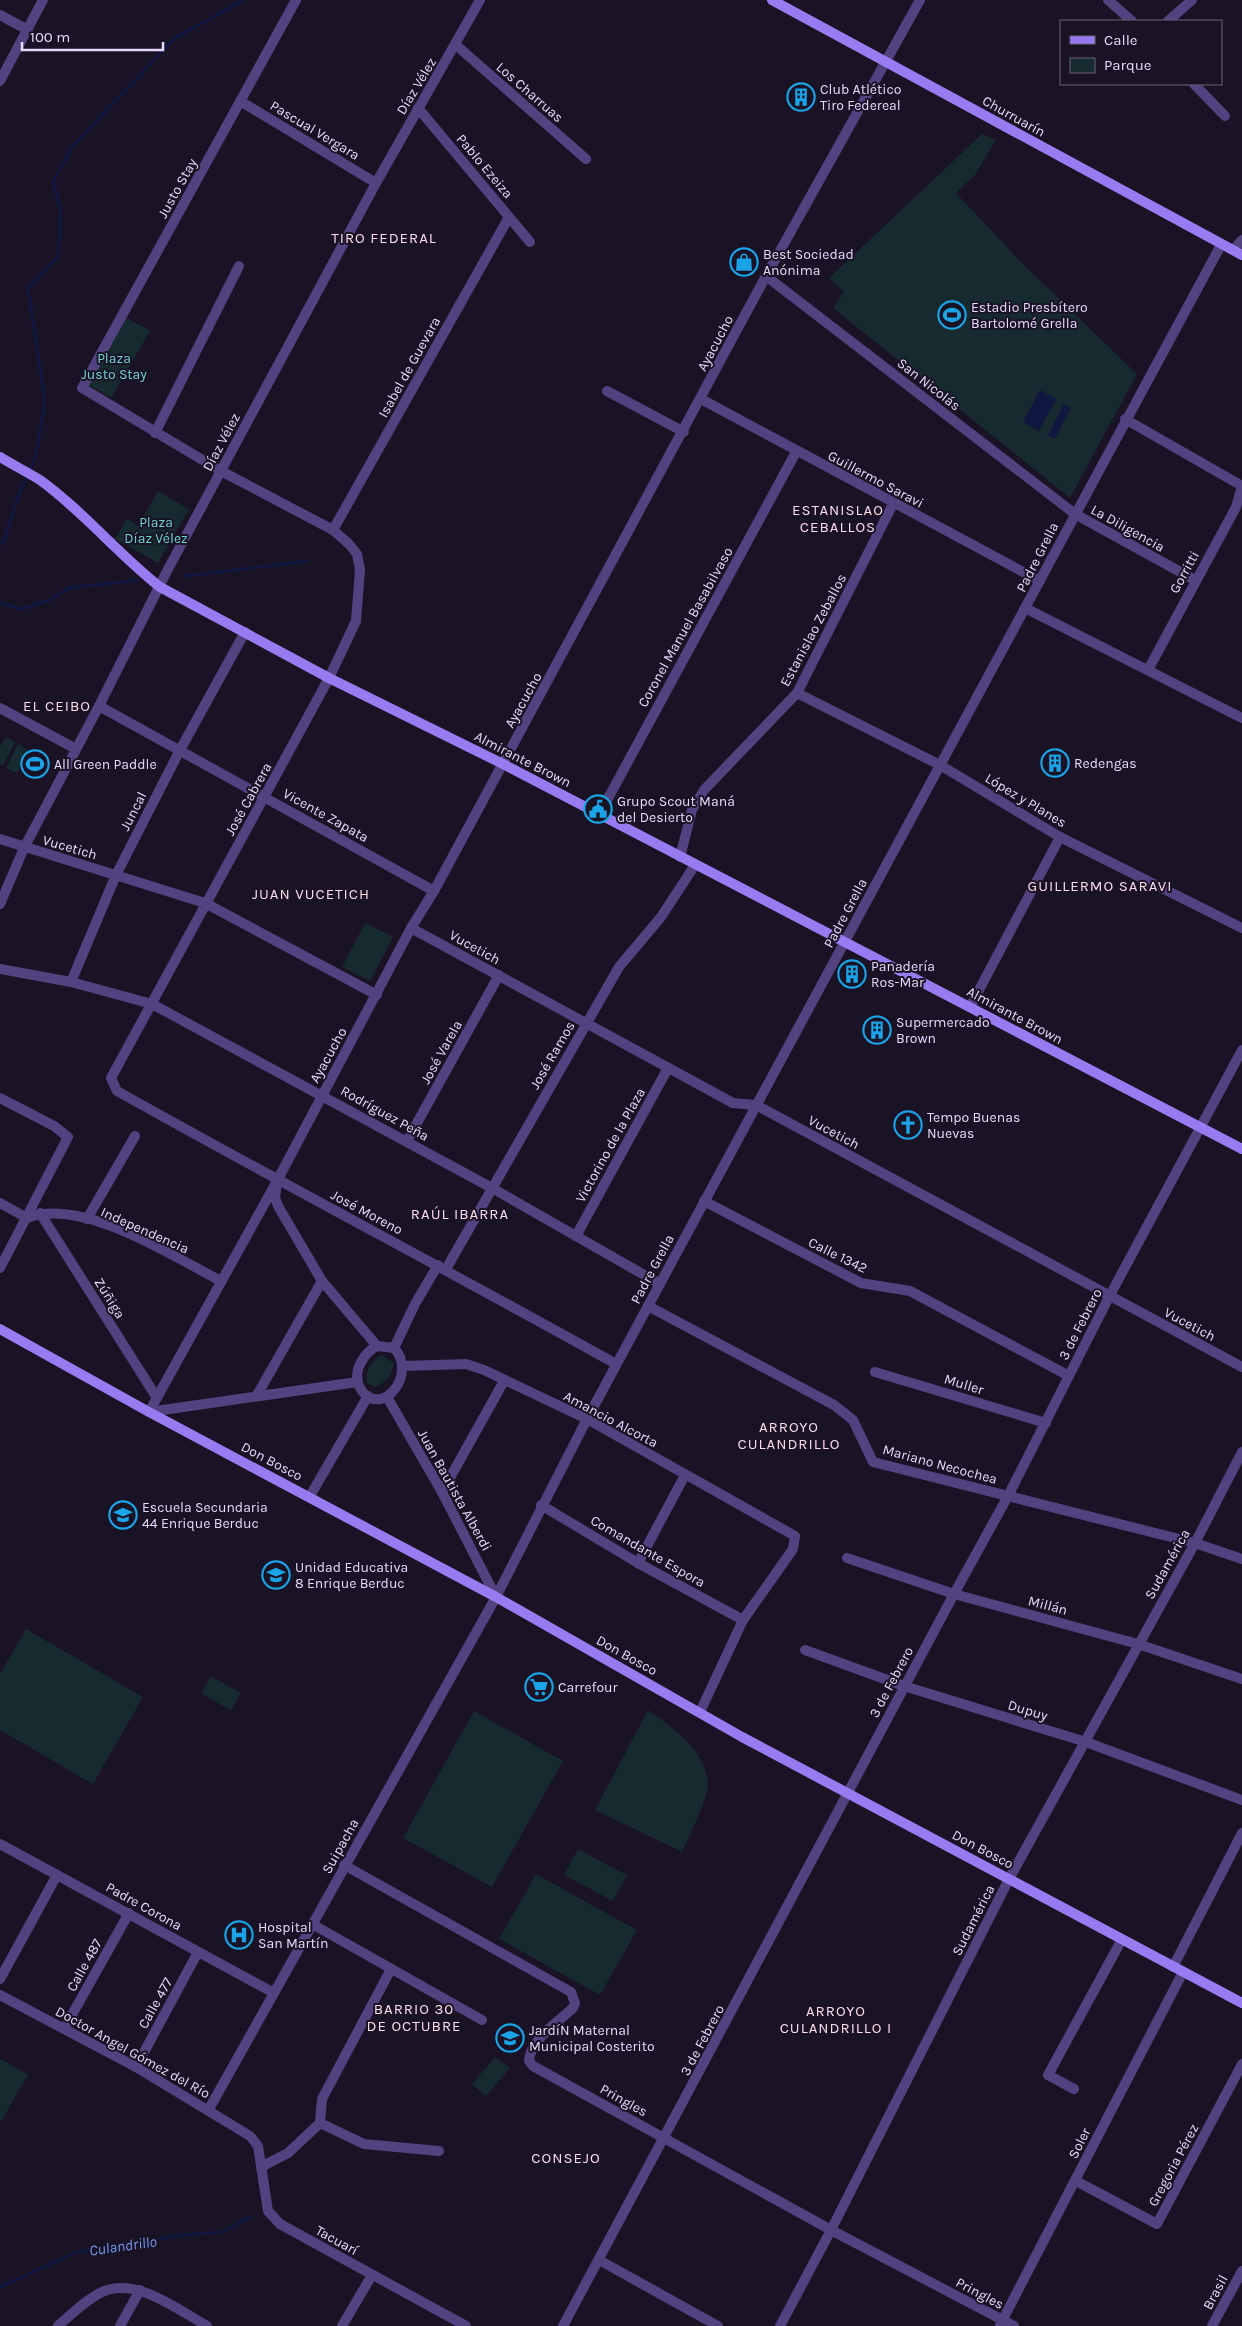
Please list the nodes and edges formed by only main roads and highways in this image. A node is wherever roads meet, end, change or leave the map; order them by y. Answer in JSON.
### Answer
{"nodes":[{"id":1,"x":772,"y":0,"type":"edge"},
{"id":2,"x":1237,"y":252,"type":"edge"},
{"id":3,"x":0,"y":457,"type":"edge"},
{"id":4,"x":1242,"y":1149,"type":"edge"},
{"id":5,"x":0,"y":1329,"type":"edge"},
{"id":6,"x":1242,"y":2004,"type":"edge"}],
"edges":[{"from":1,"to":2,"type":"main road","name":"Churruarín"},
{"from":3,"to":4,"type":"main road","name":"Almirante Brown"},
{"from":5,"to":6,"type":"main road","name":"Don Bosco"}]}
